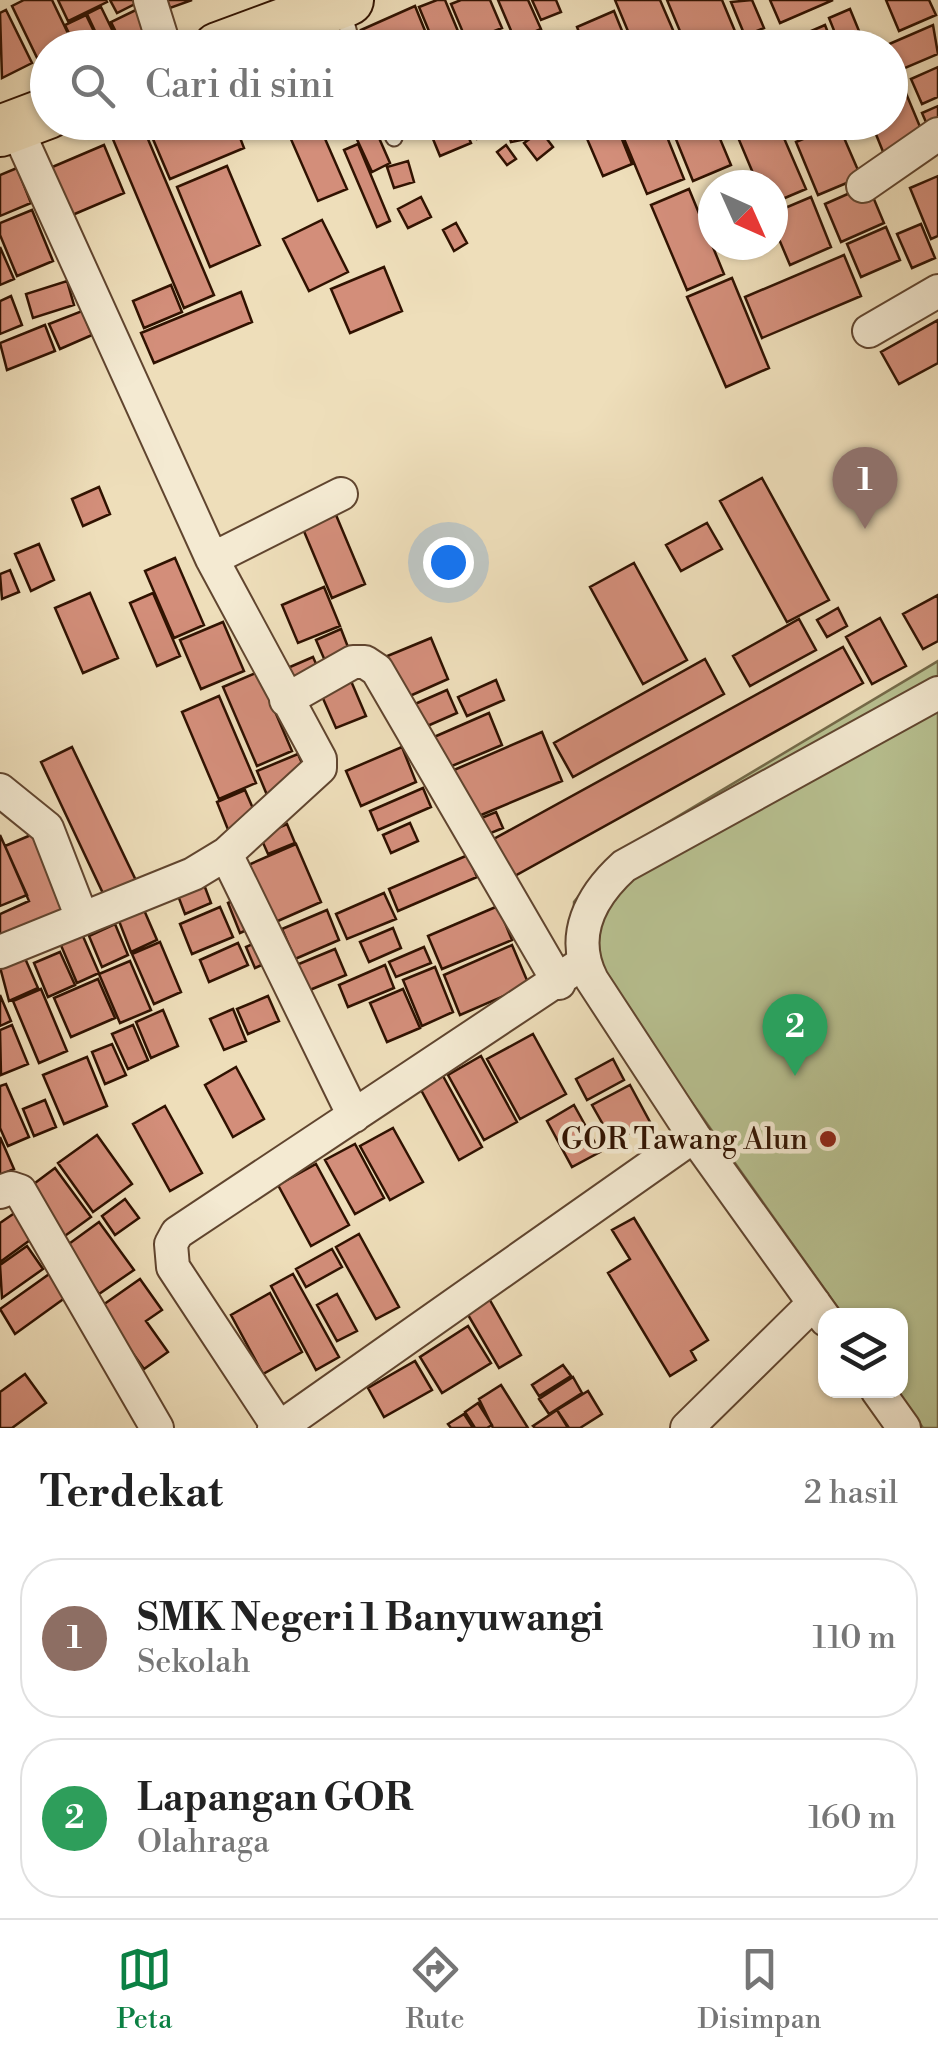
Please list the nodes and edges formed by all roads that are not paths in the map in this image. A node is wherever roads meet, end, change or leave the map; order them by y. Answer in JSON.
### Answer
{"nodes":[{"id":1,"x":150,"y":0,"type":"edge"},
{"id":2,"x":347,"y":17,"type":"edge"},
{"id":3,"x":159,"y":30,"type":"edge"},
{"id":4,"x":293,"y":30,"type":"edge"},
{"id":5,"x":21,"y":123,"type":"edge"},
{"id":6,"x":938,"y":134,"type":"edge"},
{"id":7,"x":864,"y":186,"type":"dead end"},
{"id":8,"x":938,"y":291,"type":"edge"},
{"id":9,"x":869,"y":332,"type":"dead end"},
{"id":10,"x":341,"y":494,"type":"dead end"},
{"id":11,"x":212,"y":559,"type":"junction"},
{"id":12,"x":938,"y":693,"type":"edge"},
{"id":13,"x":286,"y":700,"type":"junction"},
{"id":14,"x":0,"y":790,"type":"edge"},
{"id":15,"x":226,"y":854,"type":"junction"},
{"id":16,"x":82,"y":918,"type":"junction"},
{"id":17,"x":0,"y":952,"type":"edge"},
{"id":18,"x":571,"y":973,"type":"junction"},
{"id":19,"x":354,"y":1116,"type":"junction"},
{"id":20,"x":694,"y":1136,"type":"junction"},
{"id":21,"x":0,"y":1192,"type":"edge"},
{"id":22,"x":818,"y":1310,"type":"edge"},
{"id":23,"x":818,"y":1312,"type":"edge"},
{"id":24,"x":883,"y":1398,"type":"edge"},
{"id":25,"x":277,"y":1427,"type":"edge"},
{"id":26,"x":157,"y":1428,"type":"edge"},
{"id":27,"x":687,"y":1428,"type":"edge"},
{"id":28,"x":904,"y":1428,"type":"edge"}],
"edges":[{"from":1,"to":3,"type":"street"},
{"from":2,"to":4,"type":"main road"},
{"from":5,"to":11,"type":"street"},
{"from":6,"to":7,"type":"street"},
{"from":8,"to":9,"type":"street"},
{"from":10,"to":11,"type":"street"},
{"from":11,"to":13,"type":"street"},
{"from":12,"to":18,"type":"street"},
{"from":13,"to":15,"type":"street"},
{"from":13,"to":18,"type":"street"},
{"from":14,"to":16,"type":"street"},
{"from":15,"to":16,"type":"street"},
{"from":15,"to":19,"type":"street"},
{"from":16,"to":17,"type":"street"},
{"from":18,"to":19,"type":"street"},
{"from":18,"to":20,"type":"street"},
{"from":19,"to":25,"type":"street"},
{"from":20,"to":22,"type":"street"},
{"from":20,"to":25,"type":"street"},
{"from":21,"to":26,"type":"street"},
{"from":23,"to":27,"type":"street"},
{"from":24,"to":28,"type":"street"}]}
